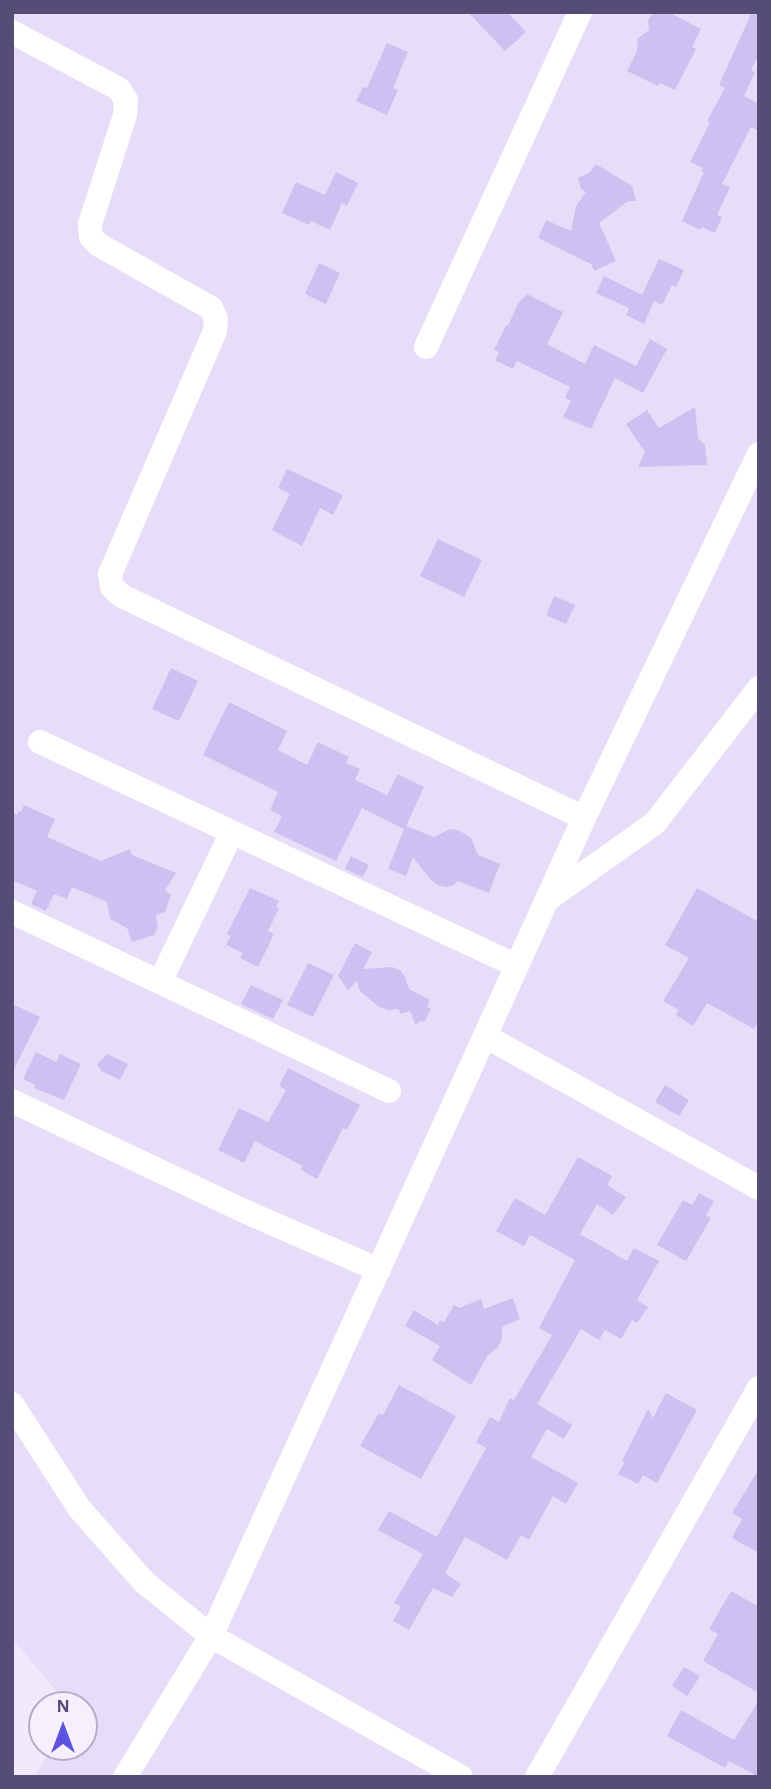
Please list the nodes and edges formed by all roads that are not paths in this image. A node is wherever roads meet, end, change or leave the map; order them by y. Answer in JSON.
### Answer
{"nodes":[{"id":1,"x":580,"y":12,"type":"edge"},
{"id":2,"x":12,"y":32,"type":"edge"},
{"id":3,"x":426,"y":346,"type":"dead end"},
{"id":4,"x":759,"y":454,"type":"edge"},
{"id":5,"x":759,"y":688,"type":"edge"},
{"id":6,"x":40,"y":742,"type":"dead end"},
{"id":7,"x":584,"y":818,"type":"junction"},
{"id":8,"x":232,"y":832,"type":"junction"},
{"id":9,"x":547,"y":899,"type":"junction"},
{"id":10,"x":12,"y":912,"type":"edge"},
{"id":11,"x":517,"y":966,"type":"junction"},
{"id":12,"x":160,"y":982,"type":"junction"},
{"id":13,"x":485,"y":1036,"type":"junction"},
{"id":14,"x":389,"y":1091,"type":"dead end"},
{"id":15,"x":12,"y":1101,"type":"edge"},
{"id":16,"x":759,"y":1188,"type":"edge"},
{"id":17,"x":379,"y":1270,"type":"junction"},
{"id":18,"x":759,"y":1388,"type":"edge"},
{"id":19,"x":12,"y":1404,"type":"edge"},
{"id":20,"x":211,"y":1636,"type":"junction"},
{"id":21,"x":125,"y":1777,"type":"edge"},
{"id":22,"x":461,"y":1777,"type":"edge"},
{"id":23,"x":537,"y":1777,"type":"edge"}],
"edges":[{"from":1,"to":3,"type":"street"},
{"from":2,"to":7,"type":"street"},
{"from":4,"to":7,"type":"street"},
{"from":5,"to":9,"type":"street"},
{"from":6,"to":8,"type":"street"},
{"from":7,"to":9,"type":"street"},
{"from":8,"to":11,"type":"street"},
{"from":8,"to":12,"type":"street"},
{"from":9,"to":11,"type":"street"},
{"from":10,"to":12,"type":"street"},
{"from":11,"to":13,"type":"street"},
{"from":12,"to":14,"type":"street"},
{"from":13,"to":16,"type":"street"},
{"from":13,"to":17,"type":"street"},
{"from":15,"to":17,"type":"street"},
{"from":17,"to":20,"type":"street"},
{"from":18,"to":23,"type":"street"},
{"from":19,"to":20,"type":"street"},
{"from":20,"to":21,"type":"street"},
{"from":20,"to":22,"type":"street"}]}
